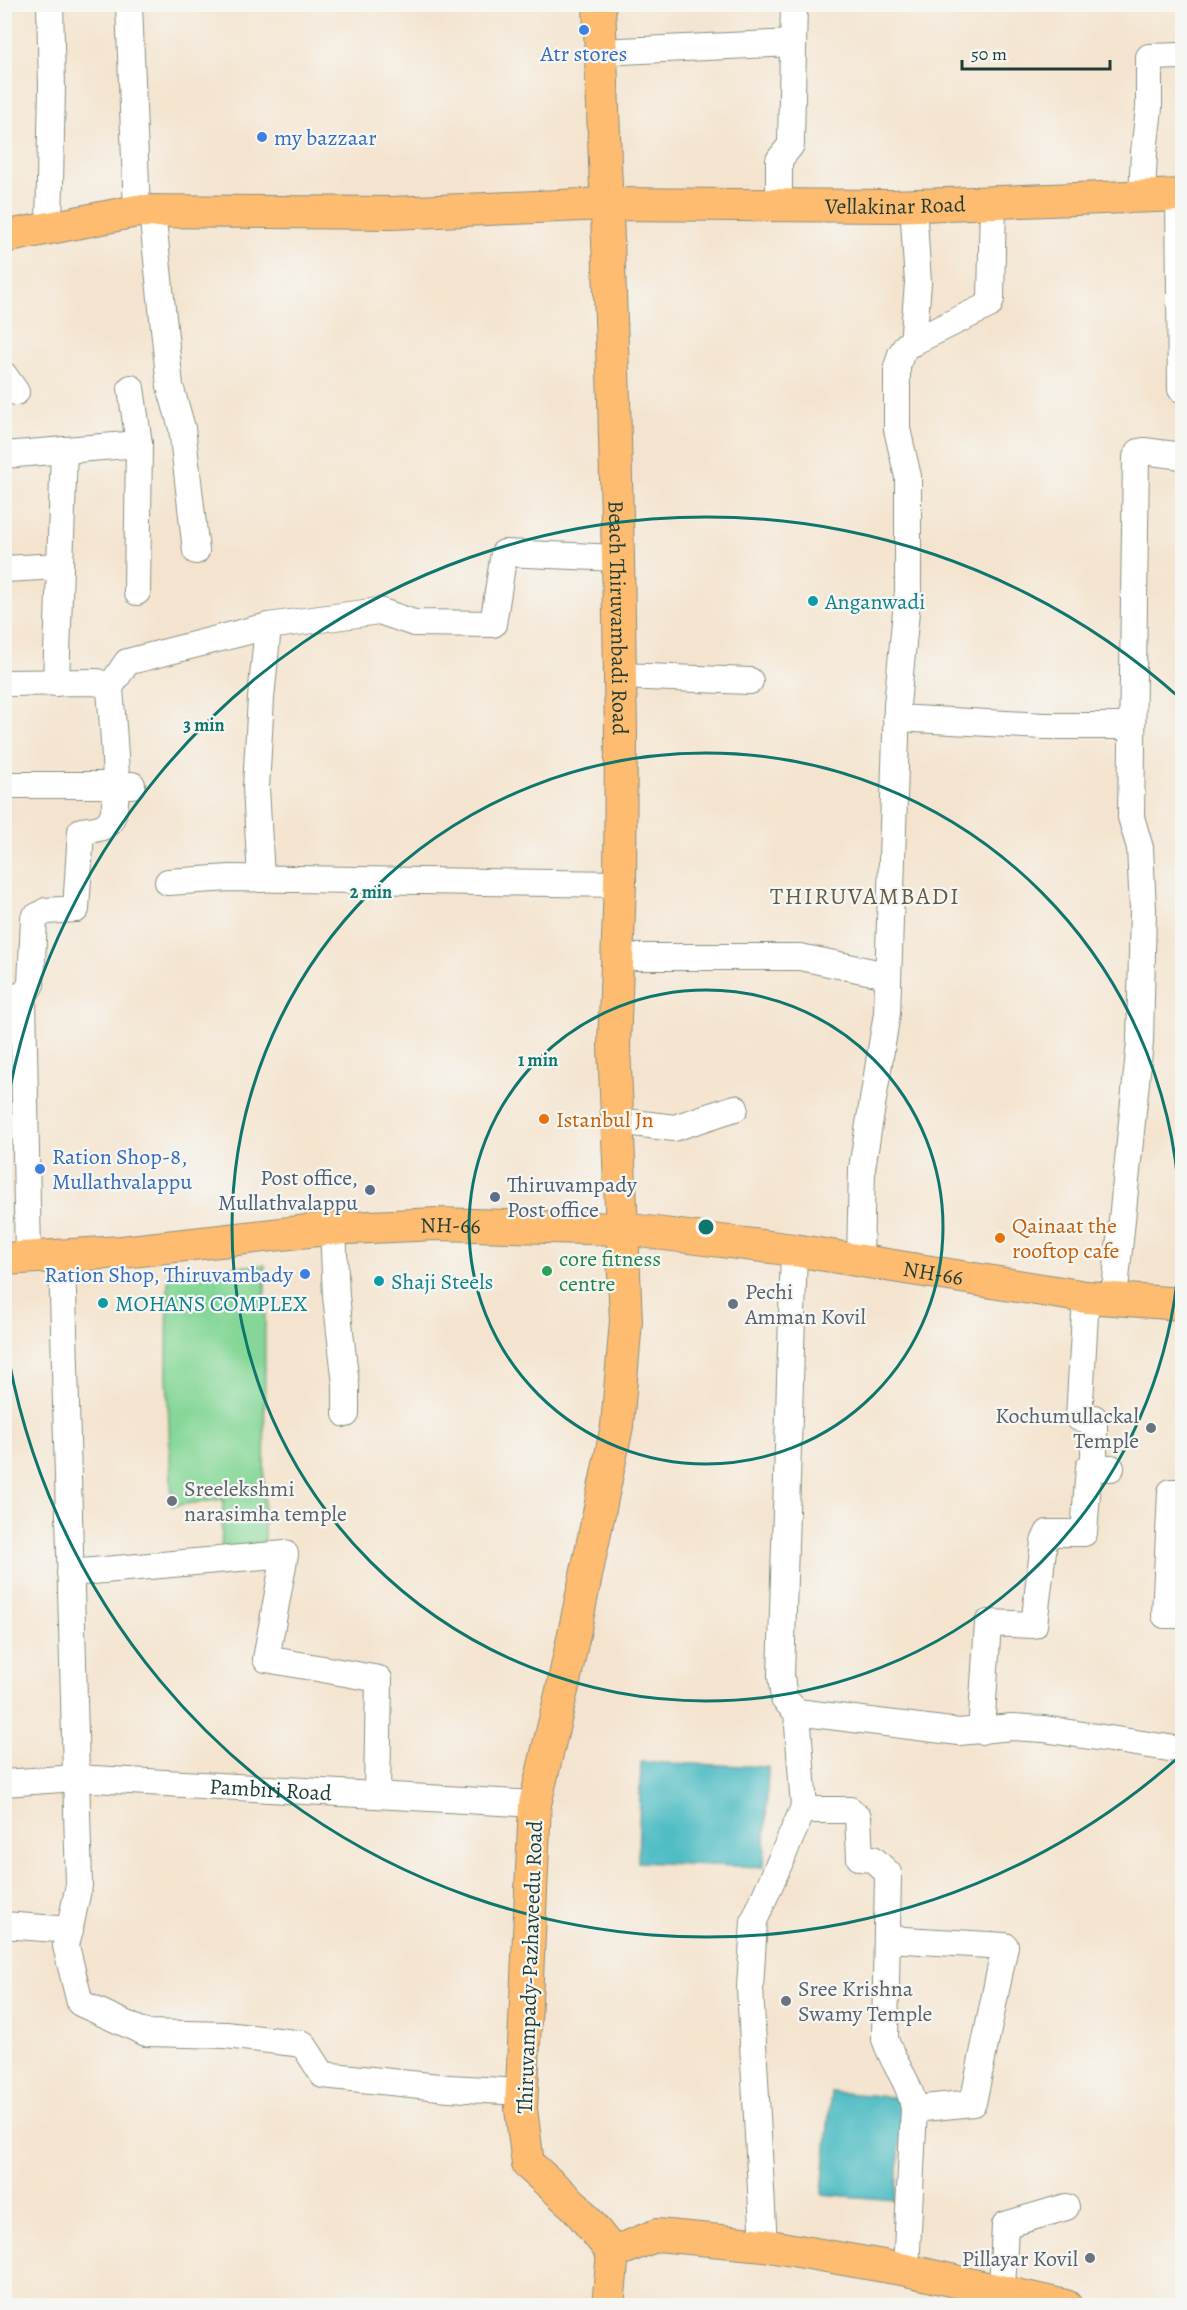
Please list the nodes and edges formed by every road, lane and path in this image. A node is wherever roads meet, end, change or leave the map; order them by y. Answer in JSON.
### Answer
{"nodes":[{"id":1,"x":50,"y":4,"type":"edge"},
{"id":2,"x":129,"y":4,"type":"edge"},
{"id":3,"x":599,"y":4,"type":"edge"},
{"id":4,"x":794,"y":4,"type":"edge"},
{"id":5,"x":793,"y":44,"type":"junction"},
{"id":6,"x":600,"y":52,"type":"junction"},
{"id":7,"x":1182,"y":56,"type":"edge"},
{"id":8,"x":1142,"y":196,"type":"junction"},
{"id":9,"x":1181,"y":196,"type":"edge"},
{"id":10,"x":993,"y":201,"type":"junction"},
{"id":11,"x":606,"y":204,"type":"junction"},
{"id":12,"x":779,"y":205,"type":"junction"},
{"id":13,"x":913,"y":205,"type":"junction"},
{"id":14,"x":145,"y":211,"type":"junction"},
{"id":15,"x":49,"y":228,"type":"junction"},
{"id":16,"x":4,"y":237,"type":"edge"},
{"id":17,"x":913,"y":343,"type":"junction"},
{"id":18,"x":130,"y":388,"type":"dead end"},
{"id":19,"x":1181,"y":389,"type":"edge"},
{"id":20,"x":139,"y":444,"type":"junction"},
{"id":21,"x":64,"y":450,"type":"junction"},
{"id":22,"x":4,"y":455,"type":"edge"},
{"id":23,"x":1182,"y":456,"type":"edge"},
{"id":24,"x":196,"y":551,"type":"dead end"},
{"id":25,"x":618,"y":558,"type":"junction"},
{"id":26,"x":60,"y":566,"type":"junction"},
{"id":27,"x":4,"y":569,"type":"edge"},
{"id":28,"x":137,"y":592,"type":"dead end"},
{"id":29,"x":268,"y":626,"type":"junction"},
{"id":30,"x":620,"y":676,"type":"junction"},
{"id":31,"x":750,"y":681,"type":"dead end"},
{"id":32,"x":4,"y":683,"type":"edge"},
{"id":33,"x":56,"y":683,"type":"junction"},
{"id":34,"x":110,"y":687,"type":"junction"},
{"id":35,"x":896,"y":718,"type":"junction"},
{"id":36,"x":1132,"y":726,"type":"junction"},
{"id":37,"x":4,"y":785,"type":"edge"},
{"id":38,"x":124,"y":785,"type":"junction"},
{"id":39,"x":261,"y":879,"type":"junction"},
{"id":40,"x":168,"y":882,"type":"dead end"},
{"id":41,"x":620,"y":884,"type":"junction"},
{"id":42,"x":617,"y":957,"type":"junction"},
{"id":43,"x":887,"y":975,"type":"junction"},
{"id":44,"x":14,"y":997,"type":"edge"},
{"id":45,"x":735,"y":1108,"type":"dead end"},
{"id":46,"x":618,"y":1121,"type":"junction"},
{"id":47,"x":333,"y":1229,"type":"junction"},
{"id":48,"x":622,"y":1229,"type":"junction"},
{"id":49,"x":794,"y":1250,"type":"junction"},
{"id":50,"x":62,"y":1256,"type":"junction"},
{"id":51,"x":16,"y":1257,"type":"edge"},
{"id":52,"x":860,"y":1261,"type":"junction"},
{"id":53,"x":1100,"y":1298,"type":"junction"},
{"id":54,"x":1182,"y":1304,"type":"edge"},
{"id":55,"x":346,"y":1414,"type":"dead end"},
{"id":56,"x":1182,"y":1492,"type":"edge"},
{"id":57,"x":70,"y":1573,"type":"junction"},
{"id":58,"x":1182,"y":1615,"type":"edge"},
{"id":59,"x":797,"y":1712,"type":"junction"},
{"id":60,"x":981,"y":1731,"type":"junction"},
{"id":61,"x":1182,"y":1750,"type":"edge"},
{"id":62,"x":76,"y":1778,"type":"junction"},
{"id":63,"x":4,"y":1783,"type":"edge"},
{"id":64,"x":377,"y":1795,"type":"junction"},
{"id":65,"x":535,"y":1804,"type":"junction"},
{"id":66,"x":804,"y":1806,"type":"junction"},
{"id":67,"x":4,"y":1925,"type":"edge"},
{"id":68,"x":70,"y":1930,"type":"junction"},
{"id":69,"x":888,"y":1939,"type":"junction"},
{"id":70,"x":521,"y":2092,"type":"junction"},
{"id":71,"x":914,"y":2109,"type":"junction"},
{"id":72,"x":1066,"y":2207,"type":"dead end"},
{"id":73,"x":764,"y":2245,"type":"junction"},
{"id":74,"x":613,"y":2253,"type":"junction"},
{"id":75,"x":906,"y":2270,"type":"junction"},
{"id":76,"x":1000,"y":2298,"type":"edge"},
{"id":77,"x":608,"y":2306,"type":"edge"},
{"id":78,"x":1066,"y":2306,"type":"edge"}],
"edges":[{"from":1,"to":15,"type":"street"},
{"from":2,"to":14,"type":"street"},
{"from":3,"to":6,"type":"main road","name":"Beach Thiruvambadi Road"},
{"from":4,"to":5,"type":"street"},
{"from":5,"to":6,"type":"street"},
{"from":5,"to":12,"type":"street"},
{"from":6,"to":11,"type":"main road","name":"Beach Thiruvambadi Road"},
{"from":7,"to":8,"type":"street"},
{"from":8,"to":9,"type":"main road","name":"Vellakinar Road"},
{"from":8,"to":10,"type":"main road","name":"Vellakinar Road"},
{"from":9,"to":19,"type":"street"},
{"from":10,"to":13,"type":"main road","name":"Vellakinar Road"},
{"from":10,"to":17,"type":"street"},
{"from":11,"to":12,"type":"main road","name":"Vellakinar Road"},
{"from":11,"to":14,"type":"main road","name":"Vellakinar Road"},
{"from":11,"to":25,"type":"main road","name":"Beach Thiruvambadi Road"},
{"from":12,"to":13,"type":"main road","name":"Vellakinar Road"},
{"from":13,"to":17,"type":"street"},
{"from":14,"to":15,"type":"main road","name":"Vellakinar Road"},
{"from":14,"to":24,"type":"street"},
{"from":15,"to":16,"type":"main road","name":"Vellakinar Road"},
{"from":17,"to":35,"type":"street"},
{"from":18,"to":20,"type":"street"},
{"from":20,"to":21,"type":"street"},
{"from":20,"to":28,"type":"street"},
{"from":21,"to":22,"type":"street"},
{"from":21,"to":26,"type":"street"},
{"from":23,"to":36,"type":"street"},
{"from":25,"to":29,"type":"street"},
{"from":25,"to":30,"type":"main road","name":"Beach Thiruvambadi Road"},
{"from":26,"to":27,"type":"street"},
{"from":26,"to":33,"type":"street"},
{"from":29,"to":34,"type":"street"},
{"from":29,"to":39,"type":"street"},
{"from":30,"to":31,"type":"street"},
{"from":30,"to":41,"type":"main road","name":"Beach Thiruvambadi Road"},
{"from":32,"to":33,"type":"street"},
{"from":33,"to":34,"type":"street"},
{"from":34,"to":38,"type":"street"},
{"from":35,"to":36,"type":"street"},
{"from":35,"to":43,"type":"street"},
{"from":36,"to":53,"type":"street"},
{"from":37,"to":38,"type":"street"},
{"from":38,"to":44,"type":"street"},
{"from":39,"to":40,"type":"street"},
{"from":39,"to":41,"type":"street"},
{"from":41,"to":42,"type":"main road","name":"Beach Thiruvambadi Road"},
{"from":42,"to":43,"type":"street"},
{"from":42,"to":46,"type":"main road","name":"Beach Thiruvambadi Road"},
{"from":43,"to":52,"type":"street"},
{"from":44,"to":51,"type":"street"},
{"from":45,"to":46,"type":"street"},
{"from":46,"to":48,"type":"main road","name":"Beach Thiruvambadi Road"},
{"from":47,"to":48,"type":"main road","name":"NH-66"},
{"from":47,"to":50,"type":"main road","name":"NH-66"},
{"from":47,"to":55,"type":"street"},
{"from":48,"to":49,"type":"main road","name":"NH-66"},
{"from":48,"to":65,"type":"main road","name":"Thiruvampady-Pazhaveedu Road"},
{"from":49,"to":52,"type":"main road","name":"NH-66"},
{"from":49,"to":59,"type":"street"},
{"from":50,"to":51,"type":"main road","name":"NH-66"},
{"from":50,"to":57,"type":"street"},
{"from":52,"to":53,"type":"main road","name":"NH-66"},
{"from":53,"to":54,"type":"main road","name":"NH-66"},
{"from":53,"to":60,"type":"street"},
{"from":56,"to":58,"type":"street"},
{"from":57,"to":62,"type":"street"},
{"from":57,"to":64,"type":"street"},
{"from":59,"to":60,"type":"street"},
{"from":59,"to":66,"type":"street"},
{"from":60,"to":61,"type":"street"},
{"from":62,"to":63,"type":"street","name":"Pambiri Road"},
{"from":62,"to":64,"type":"street","name":"Pambiri Road"},
{"from":62,"to":68,"type":"street"},
{"from":64,"to":65,"type":"street","name":"Pambiri Road"},
{"from":65,"to":70,"type":"main road","name":"Thiruvampady-Pazhaveedu Road"},
{"from":66,"to":69,"type":"street"},
{"from":66,"to":73,"type":"street"},
{"from":67,"to":68,"type":"street"},
{"from":68,"to":70,"type":"street"},
{"from":69,"to":71,"type":"street"},
{"from":69,"to":71,"type":"street"},
{"from":70,"to":74,"type":"main road","name":"Thiruvampady-Pazhaveedu Road"},
{"from":71,"to":75,"type":"street"},
{"from":72,"to":76,"type":"street"},
{"from":73,"to":74,"type":"main road"},
{"from":73,"to":75,"type":"main road"},
{"from":74,"to":77,"type":"main road"},
{"from":75,"to":76,"type":"main road"},
{"from":76,"to":78,"type":"main road"}]}
